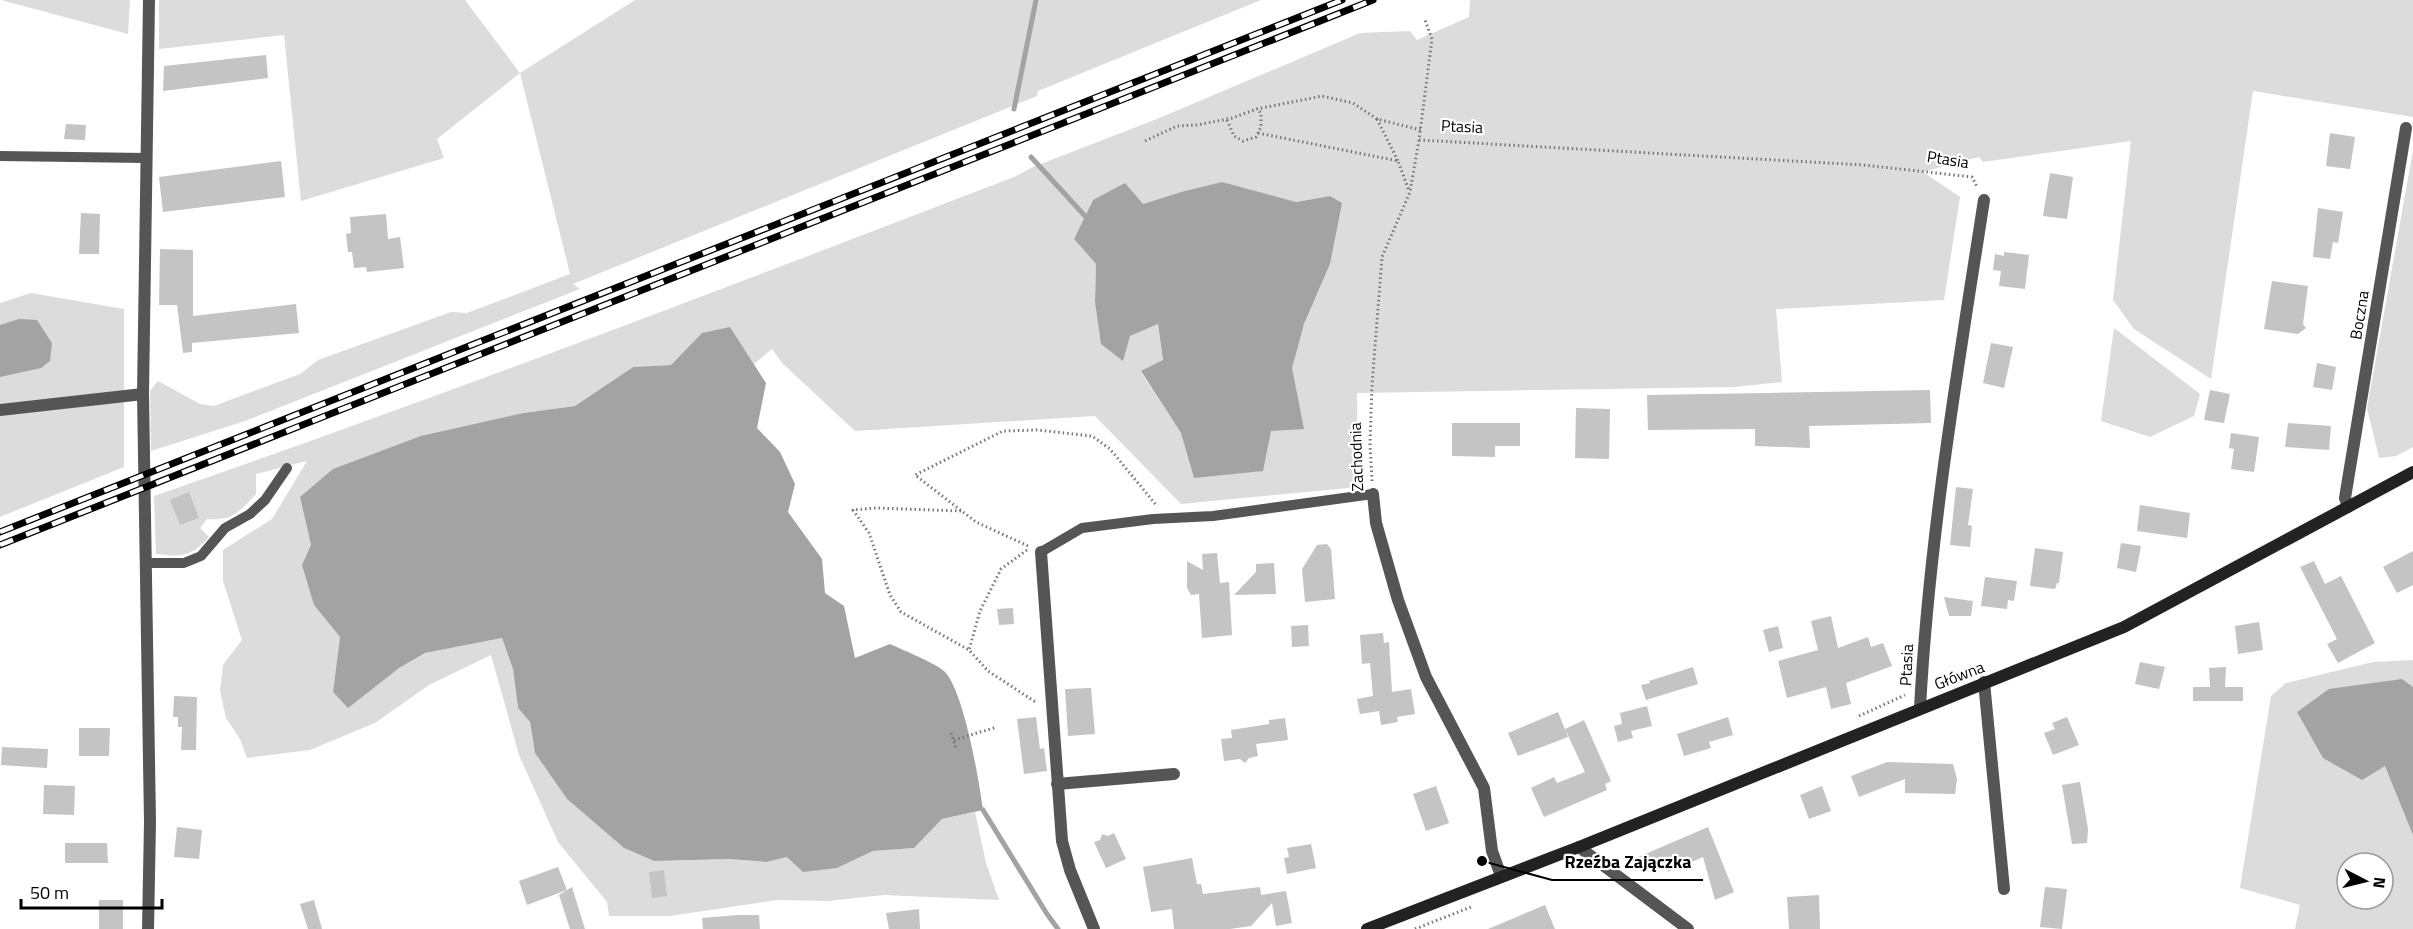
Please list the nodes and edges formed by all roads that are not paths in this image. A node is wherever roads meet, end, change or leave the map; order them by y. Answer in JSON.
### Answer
{"nodes":[{"id":1,"x":149,"y":0,"type":"edge"},
{"id":2,"x":2406,"y":128,"type":"dead end"},
{"id":3,"x":0,"y":156,"type":"edge"},
{"id":4,"x":146,"y":158,"type":"junction"},
{"id":5,"x":1984,"y":200,"type":"road end"},
{"id":6,"x":143,"y":394,"type":"junction"},
{"id":7,"x":0,"y":410,"type":"edge"},
{"id":8,"x":287,"y":468,"type":"dead end"},
{"id":9,"x":2413,"y":472,"type":"edge"},
{"id":10,"x":1373,"y":494,"type":"joint"},
{"id":11,"x":2348,"y":507,"type":"junction"},
{"id":12,"x":1041,"y":552,"type":"joint"},
{"id":13,"x":145,"y":563,"type":"junction"},
{"id":14,"x":1984,"y":682,"type":"junction"},
{"id":15,"x":1920,"y":708,"type":"junction"},
{"id":16,"x":1174,"y":774,"type":"dead end"},
{"id":17,"x":1057,"y":784,"type":"junction"},
{"id":18,"x":1579,"y":847,"type":"junction"},
{"id":19,"x":1501,"y":876,"type":"junction"},
{"id":20,"x":2004,"y":889,"type":"dead end"},
{"id":21,"x":148,"y":929,"type":"edge"},
{"id":22,"x":1094,"y":929,"type":"edge"},
{"id":23,"x":1367,"y":929,"type":"edge"},
{"id":24,"x":1688,"y":929,"type":"edge"}],
"edges":[{"from":1,"to":4,"type":"street"},
{"from":2,"to":11,"type":"street","name":"Boczna"},
{"from":3,"to":4,"type":"lane"},
{"from":4,"to":6,"type":"street"},
{"from":5,"to":15,"type":"street","name":"Ptasia"},
{"from":6,"to":7,"type":"street"},
{"from":6,"to":13,"type":"street"},
{"from":8,"to":13,"type":"lane"},
{"from":9,"to":11,"type":"main road","name":"Główna"},
{"from":10,"to":12,"type":"lane"},
{"from":10,"to":19,"type":"street","name":"Zachodnia"},
{"from":11,"to":14,"type":"main road","name":"Główna"},
{"from":12,"to":17,"type":"street"},
{"from":13,"to":21,"type":"street"},
{"from":14,"to":15,"type":"main road","name":"Główna"},
{"from":14,"to":20,"type":"street"},
{"from":15,"to":18,"type":"main road","name":"Główna"},
{"from":16,"to":17,"type":"street"},
{"from":17,"to":22,"type":"street"},
{"from":18,"to":19,"type":"main road","name":"Główna"},
{"from":18,"to":24,"type":"street"},
{"from":19,"to":23,"type":"main road","name":"Główna"}]}
